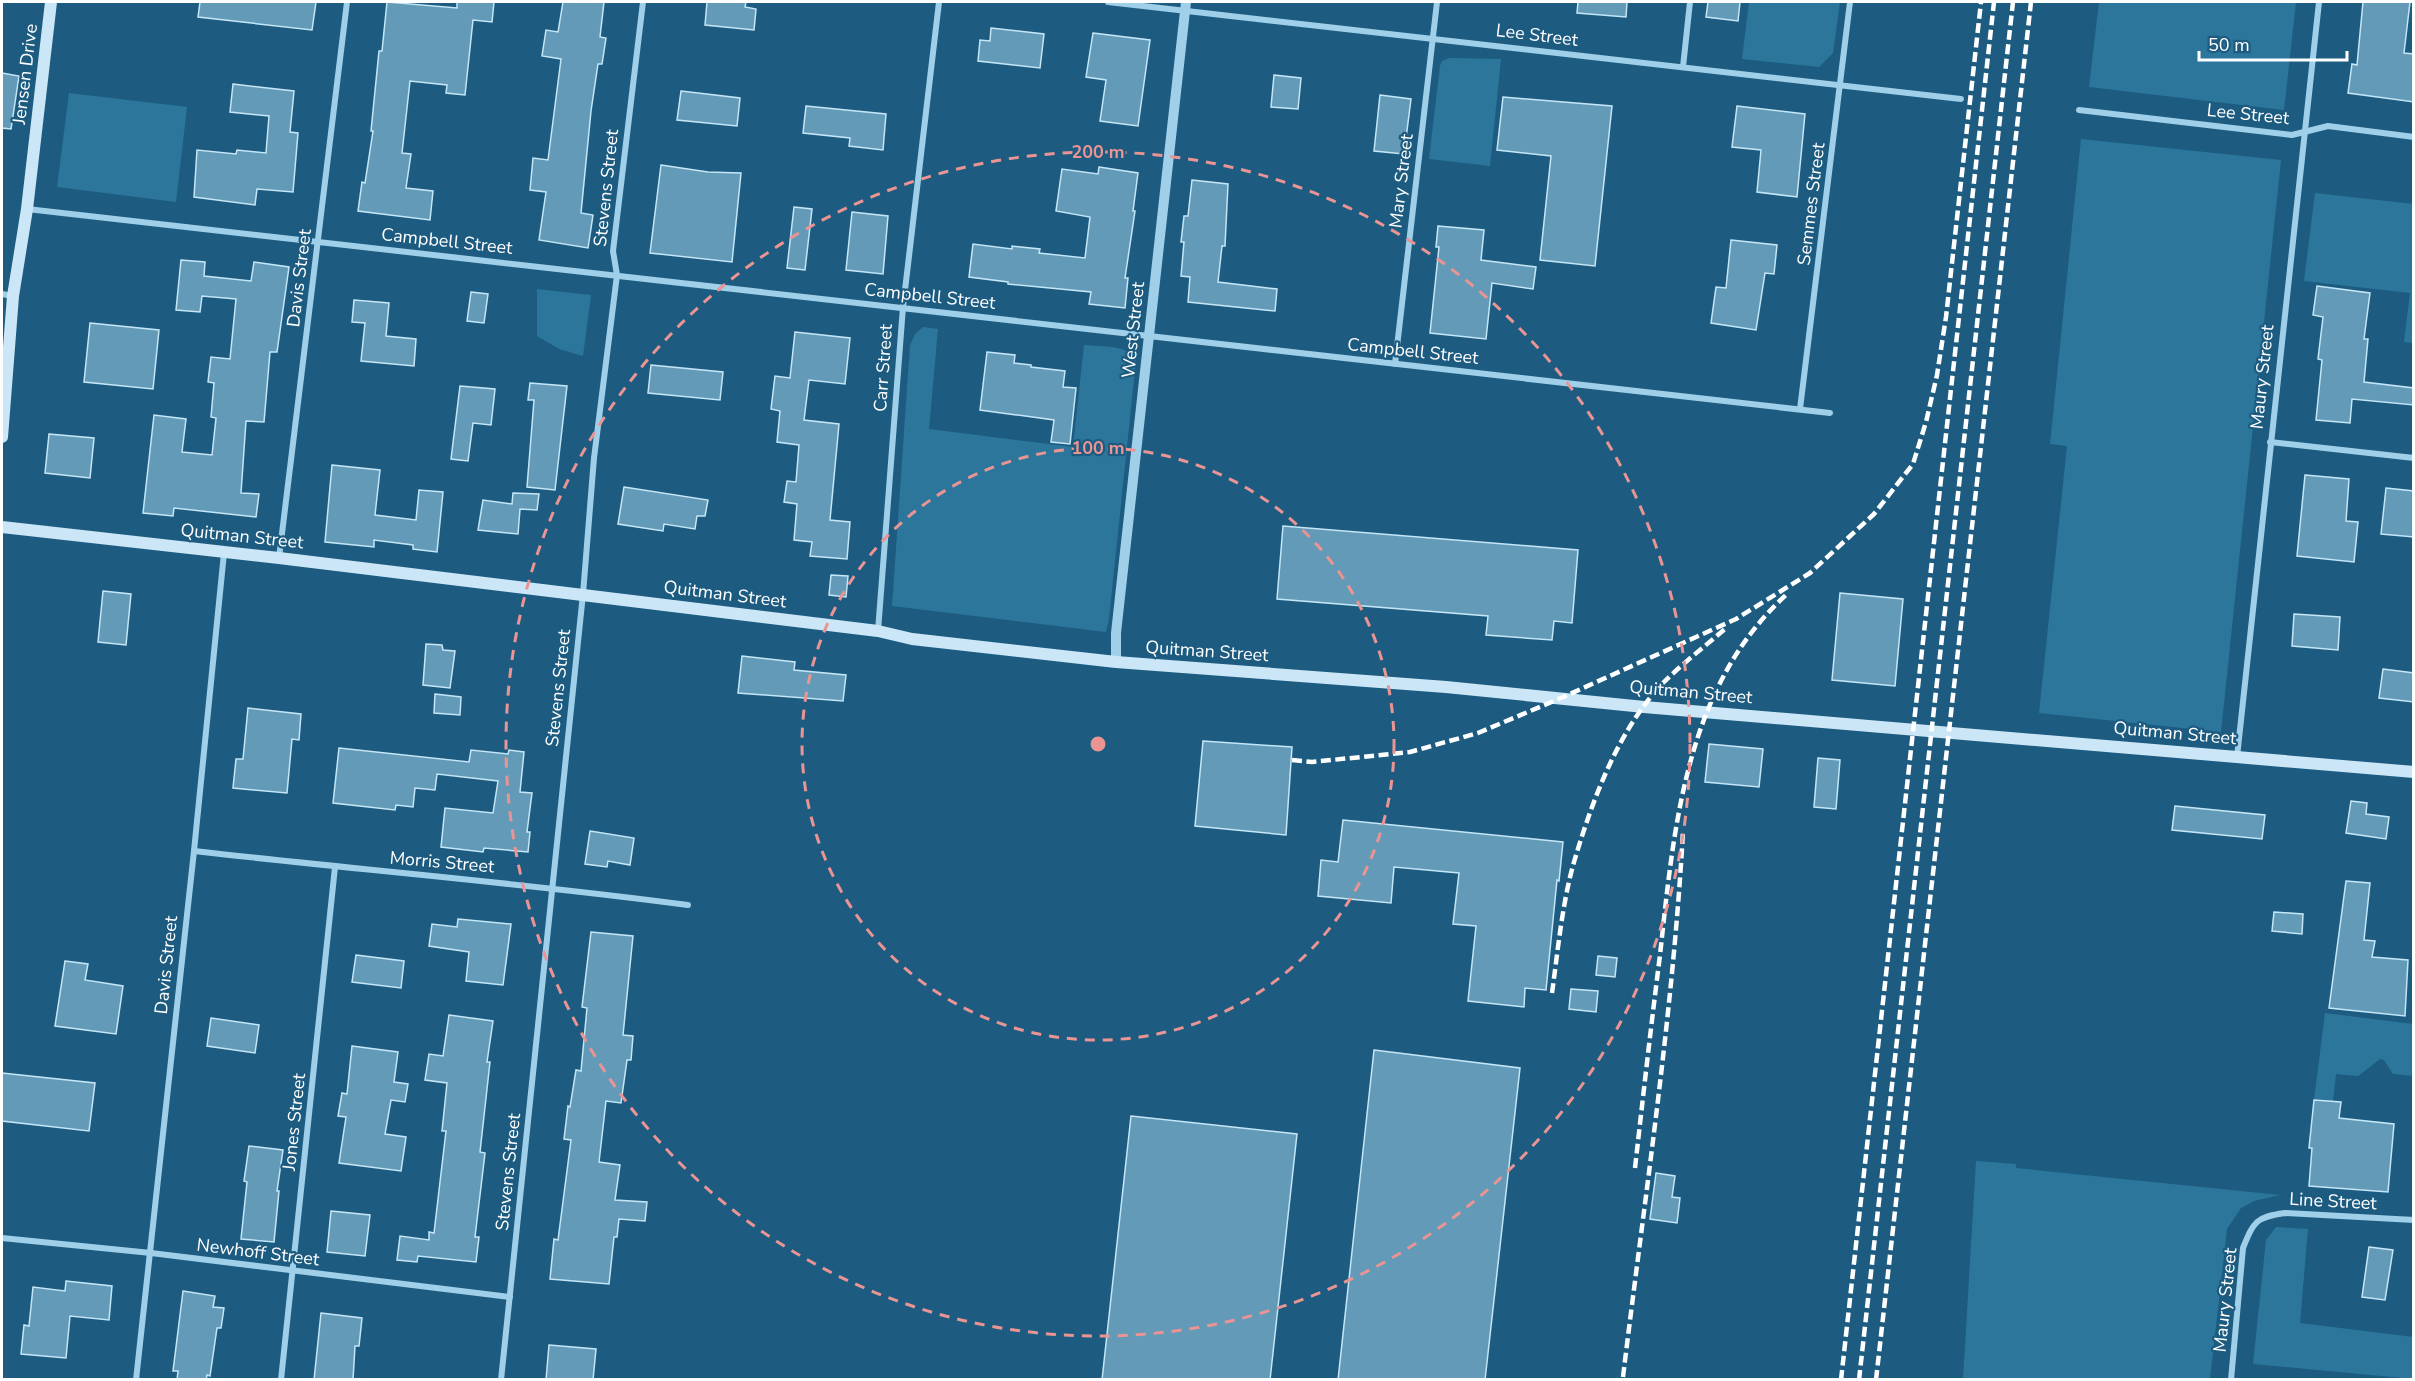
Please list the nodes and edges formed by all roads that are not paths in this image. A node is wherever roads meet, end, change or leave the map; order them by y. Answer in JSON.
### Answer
{"nodes":[{"id":1,"x":51,"y":2,"type":"edge"},
{"id":2,"x":347,"y":2,"type":"edge"},
{"id":3,"x":643,"y":2,"type":"edge"},
{"id":4,"x":939,"y":2,"type":"edge"},
{"id":5,"x":1108,"y":2,"type":"edge"},
{"id":6,"x":1437,"y":2,"type":"edge"},
{"id":7,"x":1690,"y":2,"type":"edge"},
{"id":8,"x":1850,"y":2,"type":"edge"},
{"id":9,"x":2319,"y":2,"type":"edge"},
{"id":10,"x":1186,"y":6,"type":"edge"},
{"id":11,"x":1433,"y":38,"type":"junction"},
{"id":12,"x":1683,"y":67,"type":"junction"},
{"id":13,"x":1841,"y":86,"type":"junction"},
{"id":14,"x":1961,"y":99,"type":"dead end"},
{"id":15,"x":2079,"y":110,"type":"dead end"},
{"id":16,"x":2304,"y":133,"type":"junction"},
{"id":17,"x":2414,"y":137,"type":"edge"},
{"id":18,"x":27,"y":209,"type":"junction"},
{"id":19,"x":318,"y":242,"type":"junction"},
{"id":20,"x":616,"y":275,"type":"junction"},
{"id":21,"x":7,"y":295,"type":"edge"},
{"id":22,"x":903,"y":307,"type":"junction"},
{"id":23,"x":1149,"y":336,"type":"junction"},
{"id":24,"x":1395,"y":364,"type":"junction"},
{"id":25,"x":1800,"y":410,"type":"junction"},
{"id":26,"x":1830,"y":413,"type":"dead end"},
{"id":27,"x":2,"y":437,"type":"edge"},
{"id":28,"x":2270,"y":442,"type":"junction"},
{"id":29,"x":2414,"y":458,"type":"edge"},
{"id":30,"x":2,"y":527,"type":"edge"},
{"id":31,"x":224,"y":553,"type":"junction"},
{"id":32,"x":279,"y":558,"type":"junction"},
{"id":33,"x":583,"y":594,"type":"junction"},
{"id":34,"x":878,"y":631,"type":"junction"},
{"id":35,"x":1116,"y":662,"type":"junction"},
{"id":36,"x":2236,"y":757,"type":"junction"},
{"id":37,"x":2414,"y":772,"type":"edge"},
{"id":38,"x":194,"y":851,"type":"junction"},
{"id":39,"x":335,"y":867,"type":"junction"},
{"id":40,"x":552,"y":887,"type":"junction"},
{"id":41,"x":688,"y":905,"type":"dead end"},
{"id":42,"x":2414,"y":1220,"type":"edge"},
{"id":43,"x":2255,"y":1225,"type":"joint"},
{"id":44,"x":2,"y":1238,"type":"edge"},
{"id":45,"x":151,"y":1253,"type":"junction"},
{"id":46,"x":294,"y":1272,"type":"junction"},
{"id":47,"x":510,"y":1297,"type":"junction"},
{"id":48,"x":136,"y":1380,"type":"edge"},
{"id":49,"x":281,"y":1380,"type":"edge"},
{"id":50,"x":501,"y":1380,"type":"edge"},
{"id":51,"x":2231,"y":1380,"type":"edge"}],
"edges":[{"from":1,"to":18,"type":"main road","name":"Jensen Drive"},
{"from":2,"to":19,"type":"street","name":"Davis Street"},
{"from":3,"to":20,"type":"street","name":"Stevens Street"},
{"from":4,"to":22,"type":"street","name":"Carr Street"},
{"from":5,"to":10,"type":"street","name":"Lee Street"},
{"from":6,"to":11,"type":"street","name":"Mary Street"},
{"from":7,"to":12,"type":"street"},
{"from":8,"to":13,"type":"street","name":"Semmes Street"},
{"from":9,"to":16,"type":"street","name":"Maury Street"},
{"from":10,"to":11,"type":"street","name":"Lee Street"},
{"from":10,"to":23,"type":"street","name":"West Street"},
{"from":11,"to":12,"type":"street","name":"Lee Street"},
{"from":11,"to":24,"type":"street","name":"Mary Street"},
{"from":12,"to":13,"type":"street","name":"Lee Street"},
{"from":13,"to":14,"type":"street","name":"Lee Street"},
{"from":13,"to":25,"type":"street","name":"Semmes Street"},
{"from":15,"to":16,"type":"street","name":"Lee Street"},
{"from":16,"to":17,"type":"street","name":"Lee Street"},
{"from":16,"to":28,"type":"street","name":"Maury Street"},
{"from":18,"to":19,"type":"street","name":"Campbell Street"},
{"from":18,"to":21,"type":"main road","name":"Jensen Drive"},
{"from":19,"to":20,"type":"street","name":"Campbell Street"},
{"from":19,"to":32,"type":"street","name":"Davis Street"},
{"from":20,"to":22,"type":"street","name":"Campbell Street"},
{"from":20,"to":33,"type":"street","name":"Stevens Street"},
{"from":21,"to":27,"type":"main road","name":"Jensen Drive"},
{"from":22,"to":23,"type":"street","name":"Campbell Street"},
{"from":22,"to":34,"type":"street","name":"Carr Street"},
{"from":23,"to":24,"type":"street","name":"Campbell Street"},
{"from":23,"to":35,"type":"street","name":"West Street"},
{"from":24,"to":25,"type":"street","name":"Campbell Street"},
{"from":25,"to":26,"type":"street","name":"Campbell Street"},
{"from":28,"to":29,"type":"street"},
{"from":28,"to":36,"type":"street","name":"Maury Street"},
{"from":30,"to":31,"type":"main road","name":"Quitman Street"},
{"from":31,"to":32,"type":"main road","name":"Quitman Street"},
{"from":31,"to":38,"type":"street","name":"Davis Street"},
{"from":32,"to":33,"type":"main road","name":"Quitman Street"},
{"from":33,"to":34,"type":"main road","name":"Quitman Street"},
{"from":33,"to":40,"type":"street","name":"Stevens Street"},
{"from":34,"to":35,"type":"main road","name":"Quitman Street"},
{"from":35,"to":36,"type":"main road","name":"Quitman Street"},
{"from":36,"to":37,"type":"main road","name":"Quitman Street"},
{"from":38,"to":39,"type":"street","name":"Morris Street"},
{"from":38,"to":45,"type":"street","name":"Davis Street"},
{"from":39,"to":40,"type":"street","name":"Morris Street"},
{"from":39,"to":46,"type":"street","name":"Jones Street"},
{"from":40,"to":41,"type":"street","name":"Morris Street"},
{"from":40,"to":47,"type":"street","name":"Stevens Street"},
{"from":42,"to":43,"type":"street","name":"Line Street"},
{"from":43,"to":51,"type":"street","name":"Maury Street"},
{"from":44,"to":45,"type":"street","name":"Newhoff Street"},
{"from":45,"to":46,"type":"street","name":"Newhoff Street"},
{"from":45,"to":48,"type":"street","name":"Davis Street"},
{"from":46,"to":47,"type":"street","name":"Newhoff Street"},
{"from":46,"to":49,"type":"street","name":"Jones Street"},
{"from":47,"to":50,"type":"street","name":"Stevens Street"}]}
